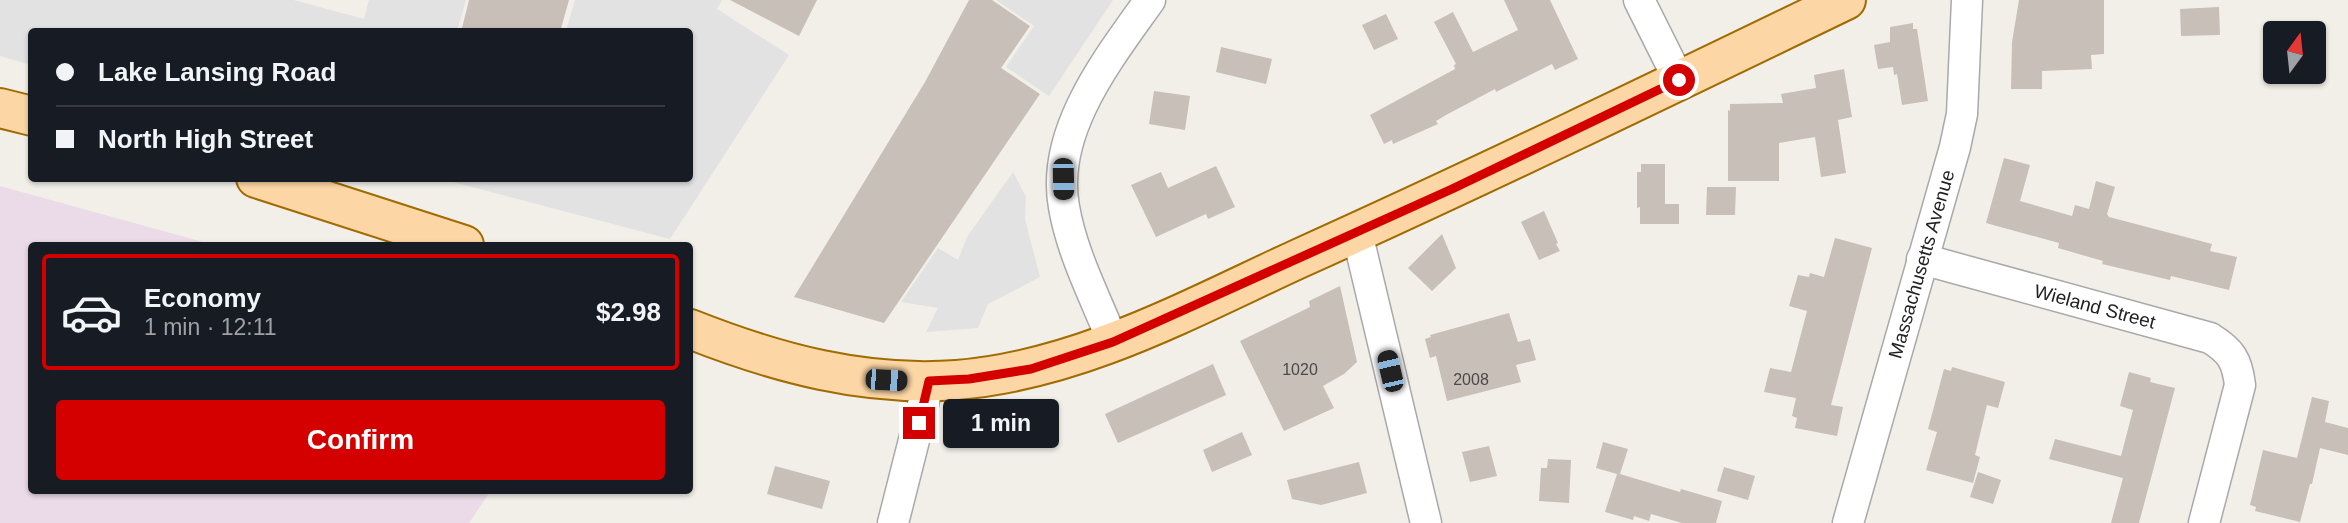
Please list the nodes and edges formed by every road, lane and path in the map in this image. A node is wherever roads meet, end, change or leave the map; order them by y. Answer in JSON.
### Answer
{"nodes":[{"id":1,"x":1150,"y":0,"type":"edge"},
{"id":2,"x":1639,"y":0,"type":"edge"},
{"id":3,"x":1846,"y":0,"type":"edge"},
{"id":4,"x":1967,"y":0,"type":"edge"},
{"id":5,"x":1679,"y":80,"type":"junction"},
{"id":6,"x":0,"y":108,"type":"edge"},
{"id":7,"x":28,"y":115,"type":"edge"},
{"id":8,"x":269,"y":182,"type":"edge"},
{"id":9,"x":1357,"y":233,"type":"junction"},
{"id":10,"x":455,"y":242,"type":"edge"},
{"id":11,"x":1922,"y":260,"type":"junction"},
{"id":12,"x":693,"y":330,"type":"edge"},
{"id":13,"x":1113,"y":342,"type":"junction"},
{"id":14,"x":929,"y":381,"type":"junction"},
{"id":15,"x":893,"y":523,"type":"edge"},
{"id":16,"x":1426,"y":523,"type":"edge"},
{"id":17,"x":1848,"y":523,"type":"edge"},
{"id":18,"x":2204,"y":523,"type":"edge"}],
"edges":[{"from":1,"to":13,"type":"street"},
{"from":2,"to":5,"type":"street"},
{"from":3,"to":5,"type":"main road"},
{"from":4,"to":11,"type":"street","name":"Massachusetts Avenue"},
{"from":5,"to":9,"type":"main road"},
{"from":6,"to":7,"type":"main road"},
{"from":8,"to":10,"type":"main road"},
{"from":9,"to":13,"type":"main road"},
{"from":9,"to":16,"type":"street"},
{"from":11,"to":17,"type":"street","name":"Massachusetts Avenue"},
{"from":11,"to":18,"type":"street","name":"Wieland Street"},
{"from":12,"to":14,"type":"main road"},
{"from":13,"to":14,"type":"main road"},
{"from":14,"to":15,"type":"street"}]}
